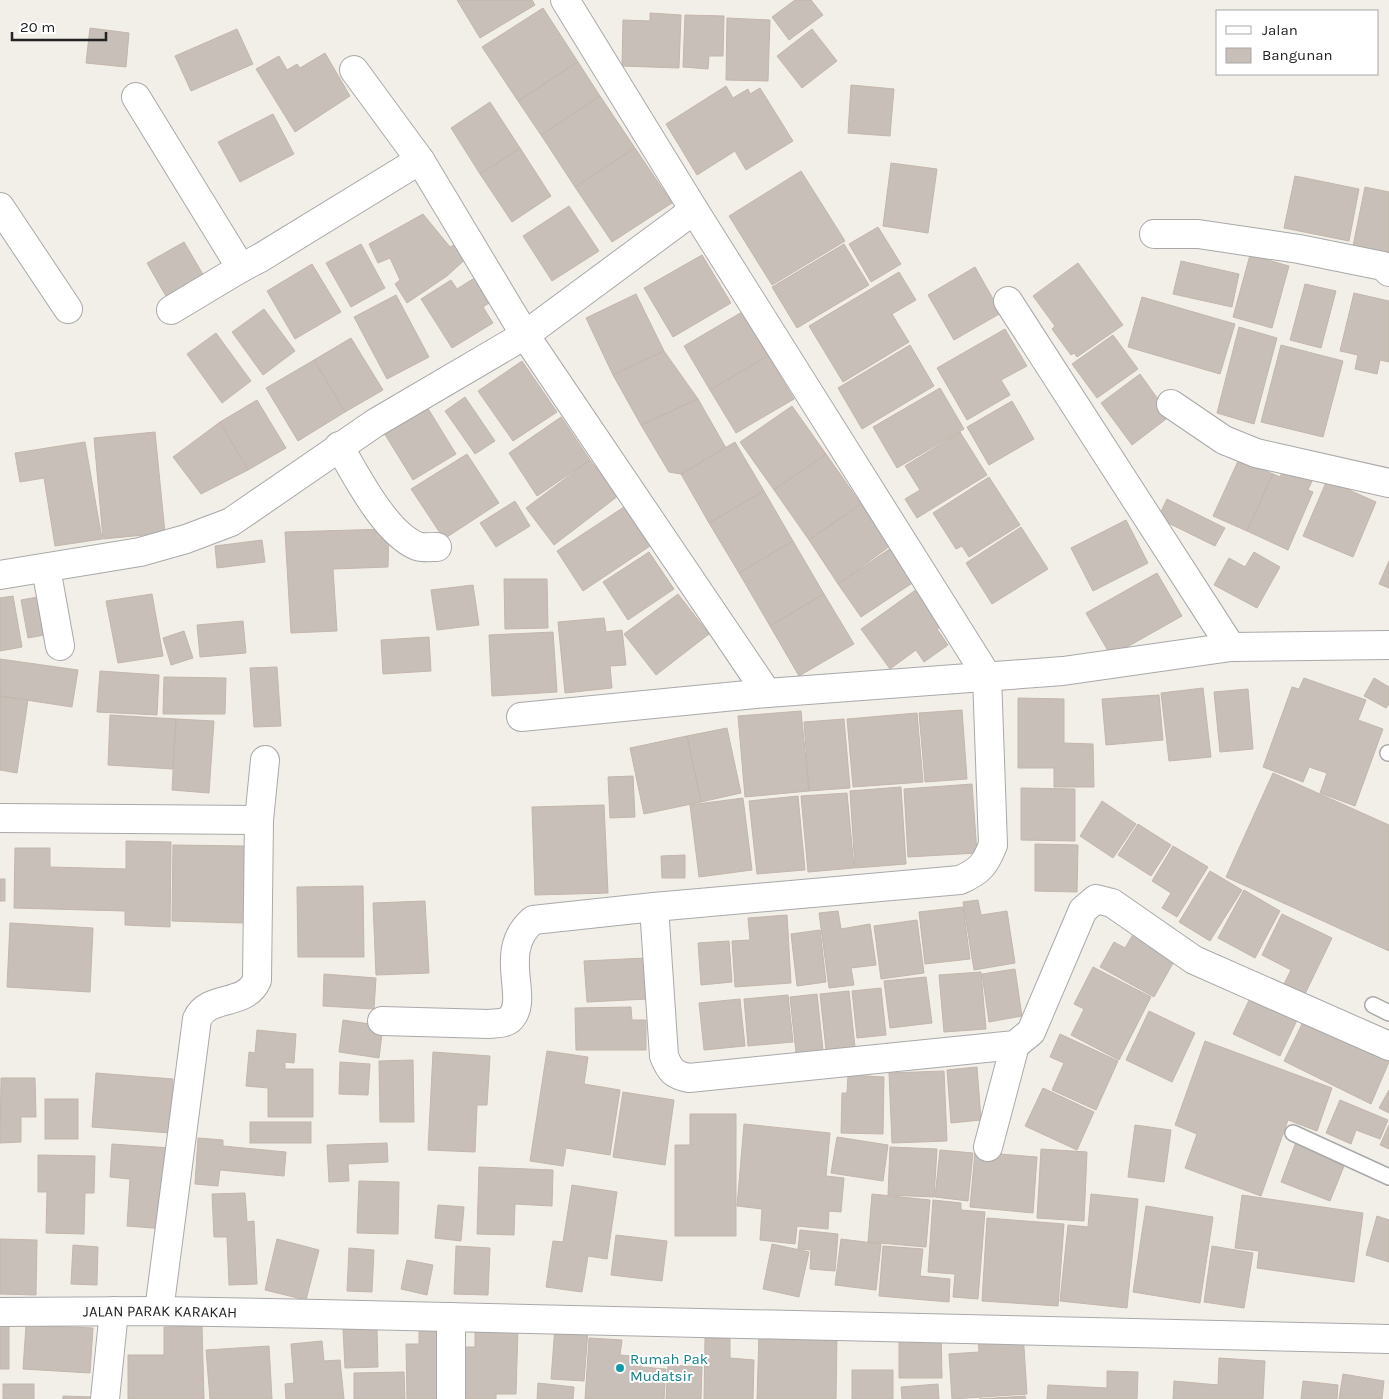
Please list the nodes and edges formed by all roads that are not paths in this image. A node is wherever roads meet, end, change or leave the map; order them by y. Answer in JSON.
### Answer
{"nodes":[{"id":1,"x":565,"y":0,"type":"edge"},
{"id":2,"x":354,"y":70,"type":"dead end"},
{"id":3,"x":136,"y":97,"type":"dead end"},
{"id":4,"x":420,"y":160,"type":"junction"},
{"id":5,"x":0,"y":207,"type":"edge"},
{"id":6,"x":694,"y":210,"type":"junction"},
{"id":7,"x":1154,"y":234,"type":"dead end"},
{"id":8,"x":241,"y":268,"type":"junction"},
{"id":9,"x":1389,"y":272,"type":"edge"},
{"id":10,"x":1008,"y":301,"type":"dead end"},
{"id":11,"x":68,"y":309,"type":"dead end"},
{"id":12,"x":171,"y":310,"type":"dead end"},
{"id":13,"x":525,"y":335,"type":"junction"},
{"id":14,"x":1171,"y":404,"type":"dead end"},
{"id":15,"x":339,"y":446,"type":"junction"},
{"id":16,"x":1389,"y":483,"type":"edge"},
{"id":17,"x":436,"y":547,"type":"dead end"},
{"id":18,"x":46,"y":568,"type":"junction"},
{"id":19,"x":0,"y":574,"type":"edge"},
{"id":20,"x":1389,"y":645,"type":"edge"},
{"id":21,"x":60,"y":646,"type":"dead end"},
{"id":22,"x":1231,"y":647,"type":"junction"},
{"id":23,"x":987,"y":676,"type":"junction"},
{"id":24,"x":767,"y":693,"type":"junction"},
{"id":25,"x":521,"y":717,"type":"dead end"},
{"id":26,"x":264,"y":760,"type":"dead end"},
{"id":27,"x":0,"y":818,"type":"edge"},
{"id":28,"x":259,"y":820,"type":"junction"},
{"id":29,"x":654,"y":907,"type":"junction"},
{"id":30,"x":1373,"y":1005,"type":"dead end"},
{"id":31,"x":1389,"y":1013,"type":"edge"},
{"id":32,"x":382,"y":1021,"type":"dead end"},
{"id":33,"x":1015,"y":1045,"type":"junction"},
{"id":34,"x":1389,"y":1046,"type":"edge"},
{"id":35,"x":1293,"y":1133,"type":"dead end"},
{"id":36,"x":988,"y":1147,"type":"dead end"},
{"id":37,"x":1389,"y":1177,"type":"edge"},
{"id":38,"x":159,"y":1311,"type":"junction"},
{"id":39,"x":0,"y":1312,"type":"edge"},
{"id":40,"x":114,"y":1312,"type":"junction"},
{"id":41,"x":451,"y":1317,"type":"junction"},
{"id":42,"x":1389,"y":1339,"type":"edge"},
{"id":43,"x":105,"y":1399,"type":"edge"},
{"id":44,"x":451,"y":1399,"type":"edge"}],
"edges":[{"from":1,"to":6,"type":"street"},
{"from":2,"to":4,"type":"street"},
{"from":3,"to":8,"type":"street"},
{"from":4,"to":8,"type":"street"},
{"from":4,"to":13,"type":"street"},
{"from":5,"to":11,"type":"street"},
{"from":6,"to":13,"type":"street"},
{"from":6,"to":23,"type":"street"},
{"from":7,"to":9,"type":"street"},
{"from":8,"to":12,"type":"street"},
{"from":10,"to":22,"type":"street"},
{"from":13,"to":15,"type":"street"},
{"from":13,"to":24,"type":"street"},
{"from":14,"to":16,"type":"street"},
{"from":15,"to":17,"type":"street"},
{"from":15,"to":18,"type":"street"},
{"from":18,"to":19,"type":"street"},
{"from":18,"to":21,"type":"street"},
{"from":20,"to":22,"type":"street"},
{"from":22,"to":23,"type":"street"},
{"from":23,"to":24,"type":"street"},
{"from":23,"to":29,"type":"street"},
{"from":24,"to":25,"type":"street"},
{"from":26,"to":28,"type":"street"},
{"from":27,"to":28,"type":"street"},
{"from":28,"to":38,"type":"street"},
{"from":29,"to":32,"type":"street"},
{"from":29,"to":33,"type":"street"},
{"from":30,"to":31,"type":"lane"},
{"from":33,"to":34,"type":"street"},
{"from":33,"to":36,"type":"street"},
{"from":35,"to":37,"type":"lane"},
{"from":38,"to":40,"type":"street","name":"JALAN PARAK KARAKAH"},
{"from":38,"to":41,"type":"street","name":"JALAN PARAK KARAKAH"},
{"from":39,"to":40,"type":"street","name":"JALAN PARAK KARAKAH"},
{"from":40,"to":43,"type":"street"},
{"from":41,"to":42,"type":"street","name":"JALAN PARAK KARAKAH"},
{"from":41,"to":44,"type":"street"}]}
